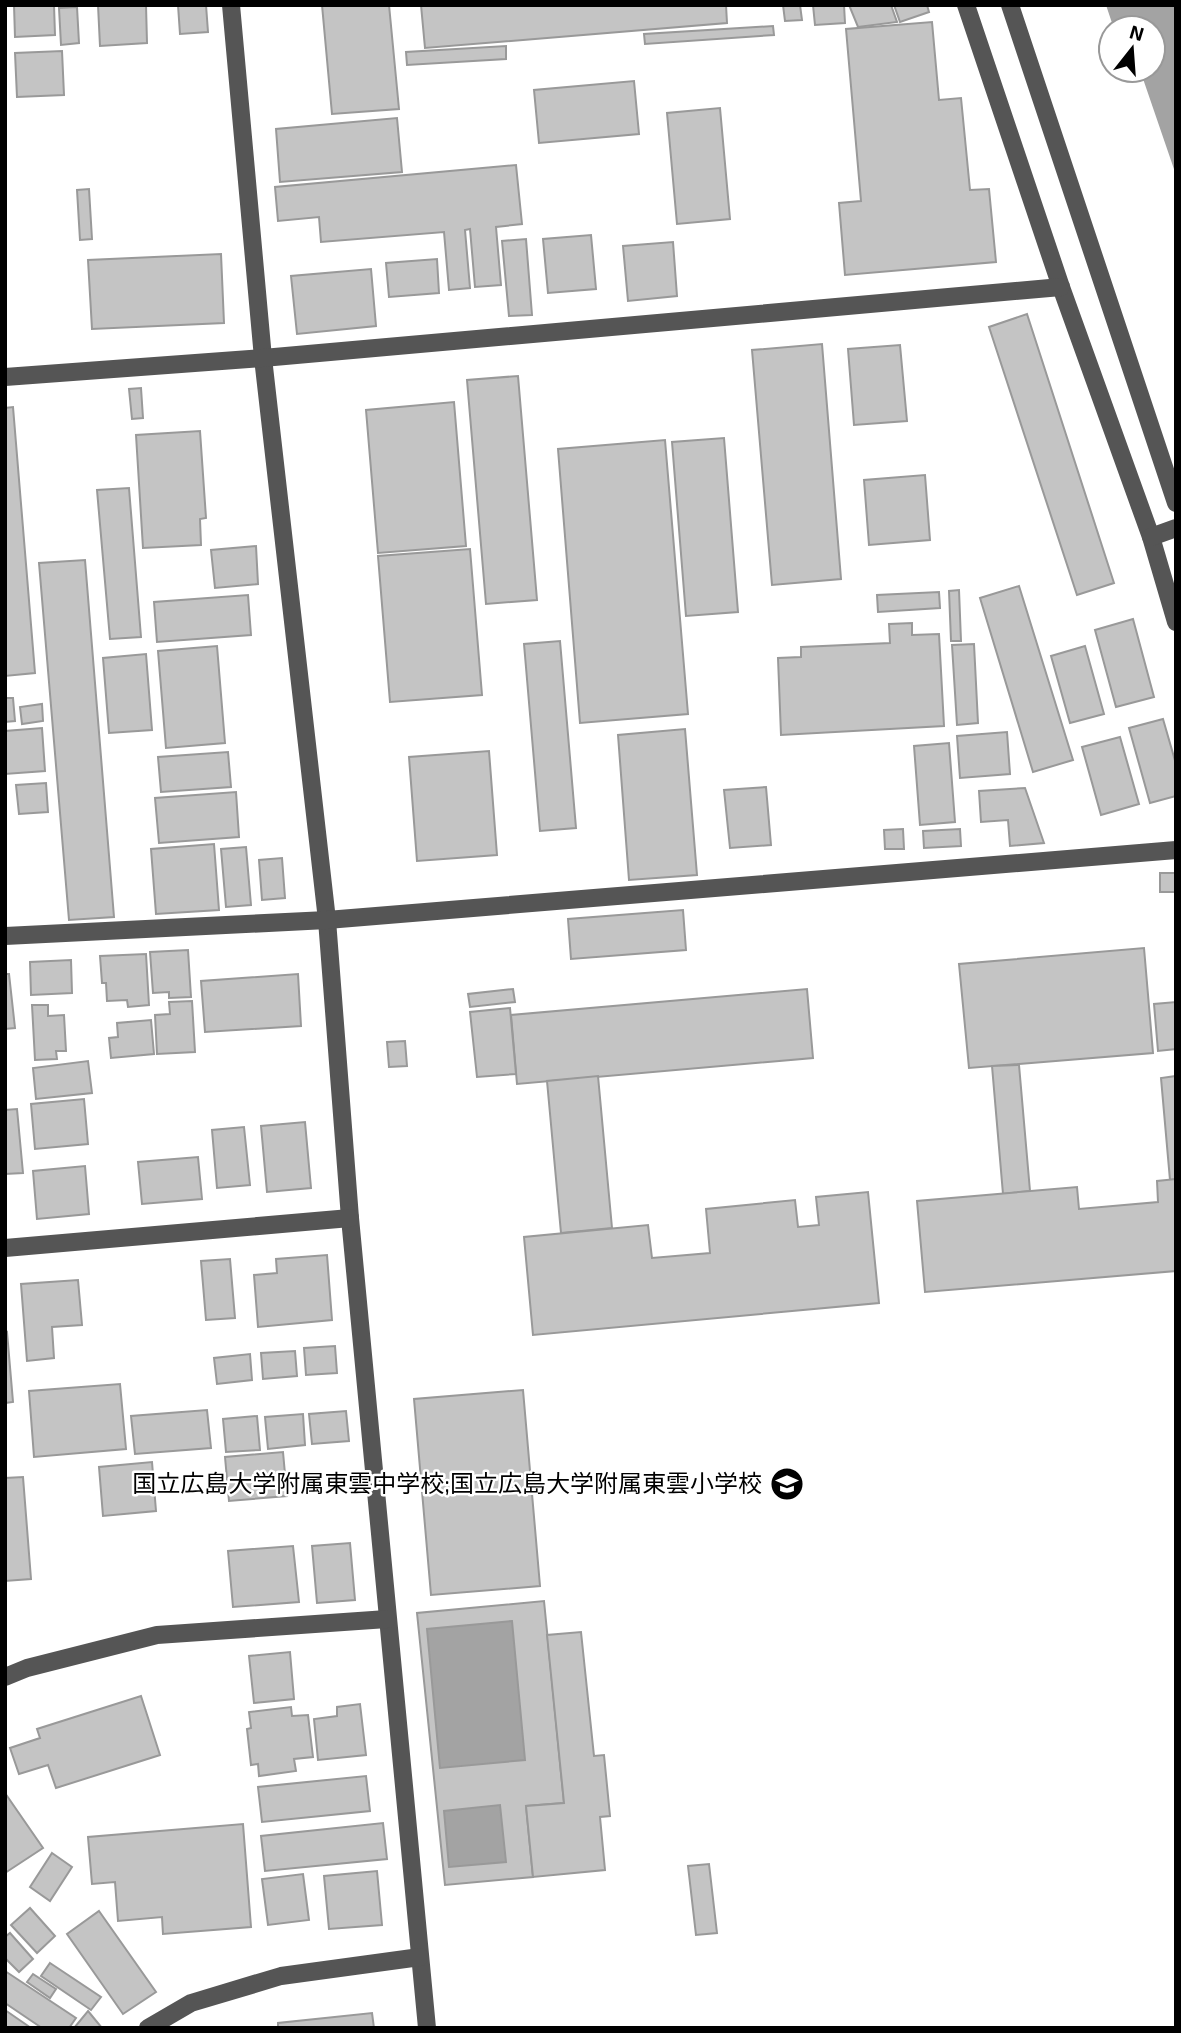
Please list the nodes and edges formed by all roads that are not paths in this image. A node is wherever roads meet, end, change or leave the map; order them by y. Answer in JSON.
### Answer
{"nodes":[{"id":1,"x":231,"y":5,"type":"edge"},
{"id":2,"x":1010,"y":5,"type":"edge"},
{"id":3,"x":972,"y":6,"type":"edge"},
{"id":4,"x":1061,"y":287,"type":"junction"},
{"id":5,"x":263,"y":358,"type":"junction"},
{"id":6,"x":5,"y":377,"type":"edge"},
{"id":7,"x":1176,"y":503,"type":"edge"},
{"id":8,"x":1176,"y":528,"type":"edge"},
{"id":9,"x":1151,"y":537,"type":"junction"},
{"id":10,"x":1176,"y":622,"type":"edge"},
{"id":11,"x":1176,"y":850,"type":"edge"},
{"id":12,"x":327,"y":920,"type":"junction"},
{"id":13,"x":5,"y":936,"type":"edge"},
{"id":14,"x":350,"y":1218,"type":"junction"},
{"id":15,"x":5,"y":1248,"type":"edge"},
{"id":16,"x":387,"y":1619,"type":"junction"},
{"id":17,"x":5,"y":1677,"type":"edge"},
{"id":18,"x":420,"y":1957,"type":"junction"},
{"id":19,"x":148,"y":2028,"type":"edge"},
{"id":20,"x":427,"y":2028,"type":"edge"}],
"edges":[{"from":1,"to":5,"type":"street"},
{"from":2,"to":7,"type":"street"},
{"from":3,"to":4,"type":"street"},
{"from":4,"to":5,"type":"street"},
{"from":4,"to":9,"type":"street"},
{"from":5,"to":6,"type":"street"},
{"from":5,"to":12,"type":"street"},
{"from":8,"to":9,"type":"street"},
{"from":9,"to":10,"type":"street"},
{"from":11,"to":12,"type":"street"},
{"from":12,"to":13,"type":"street"},
{"from":12,"to":14,"type":"street"},
{"from":14,"to":15,"type":"street"},
{"from":14,"to":16,"type":"street"},
{"from":16,"to":17,"type":"street"},
{"from":16,"to":18,"type":"street"},
{"from":18,"to":19,"type":"street"},
{"from":18,"to":20,"type":"street"}]}
